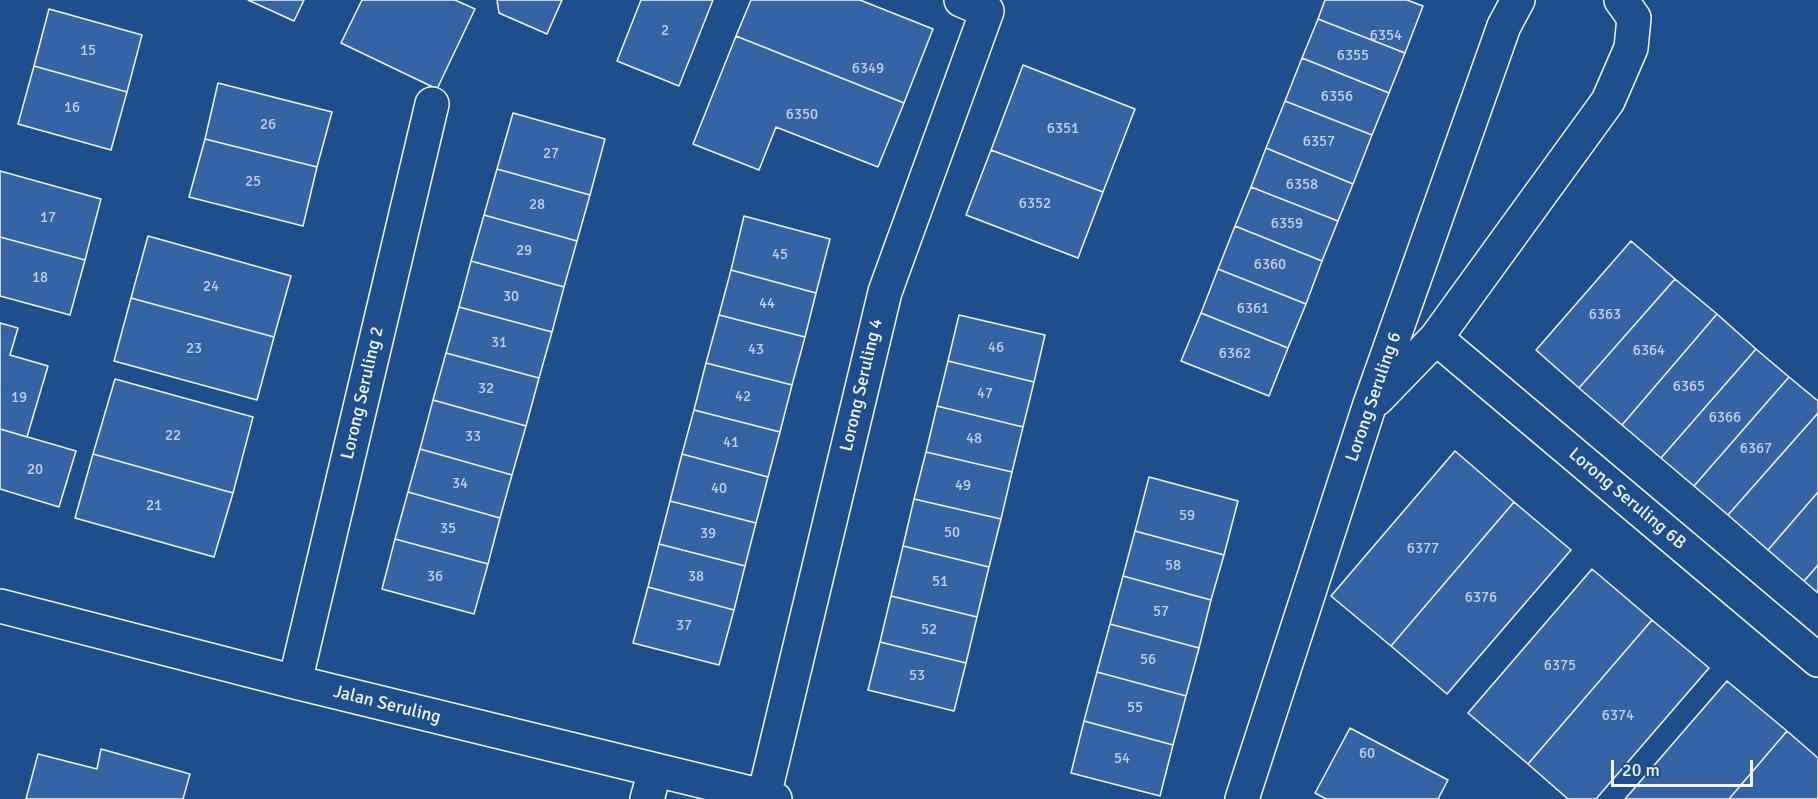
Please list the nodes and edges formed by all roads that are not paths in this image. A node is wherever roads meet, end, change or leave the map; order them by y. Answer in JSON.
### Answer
{"nodes":[{"id":1,"x":961,"y":0,"type":"edge"},
{"id":2,"x":1518,"y":0,"type":"edge"},
{"id":3,"x":1621,"y":0,"type":"edge"},
{"id":4,"x":432,"y":104,"type":"dead end"},
{"id":5,"x":1436,"y":338,"type":"junction"},
{"id":6,"x":1369,"y":407,"type":"junction"},
{"id":7,"x":0,"y":606,"type":"edge"},
{"id":8,"x":1818,"y":660,"type":"edge"},
{"id":9,"x":295,"y":682,"type":"junction"},
{"id":10,"x":651,"y":785,"type":"edge"},
{"id":11,"x":769,"y":798,"type":"edge"},
{"id":12,"x":1242,"y":799,"type":"edge"}],
"edges":[{"from":1,"to":11,"type":"street","name":"Lorong Seruling 4"},
{"from":2,"to":6,"type":"street","name":"Lorong Seruling 6"},
{"from":3,"to":5,"type":"street"},
{"from":4,"to":9,"type":"street","name":"Lorong Seruling 2"},
{"from":5,"to":6,"type":"street"},
{"from":5,"to":8,"type":"street","name":"Lorong Seruling 6B"},
{"from":6,"to":12,"type":"street","name":"Lorong Seruling 6"},
{"from":7,"to":9,"type":"street","name":"Jalan Seruling"},
{"from":9,"to":10,"type":"street","name":"Jalan Seruling"},
{"from":10,"to":11,"type":"street","name":"Jalan Seruling"}]}
